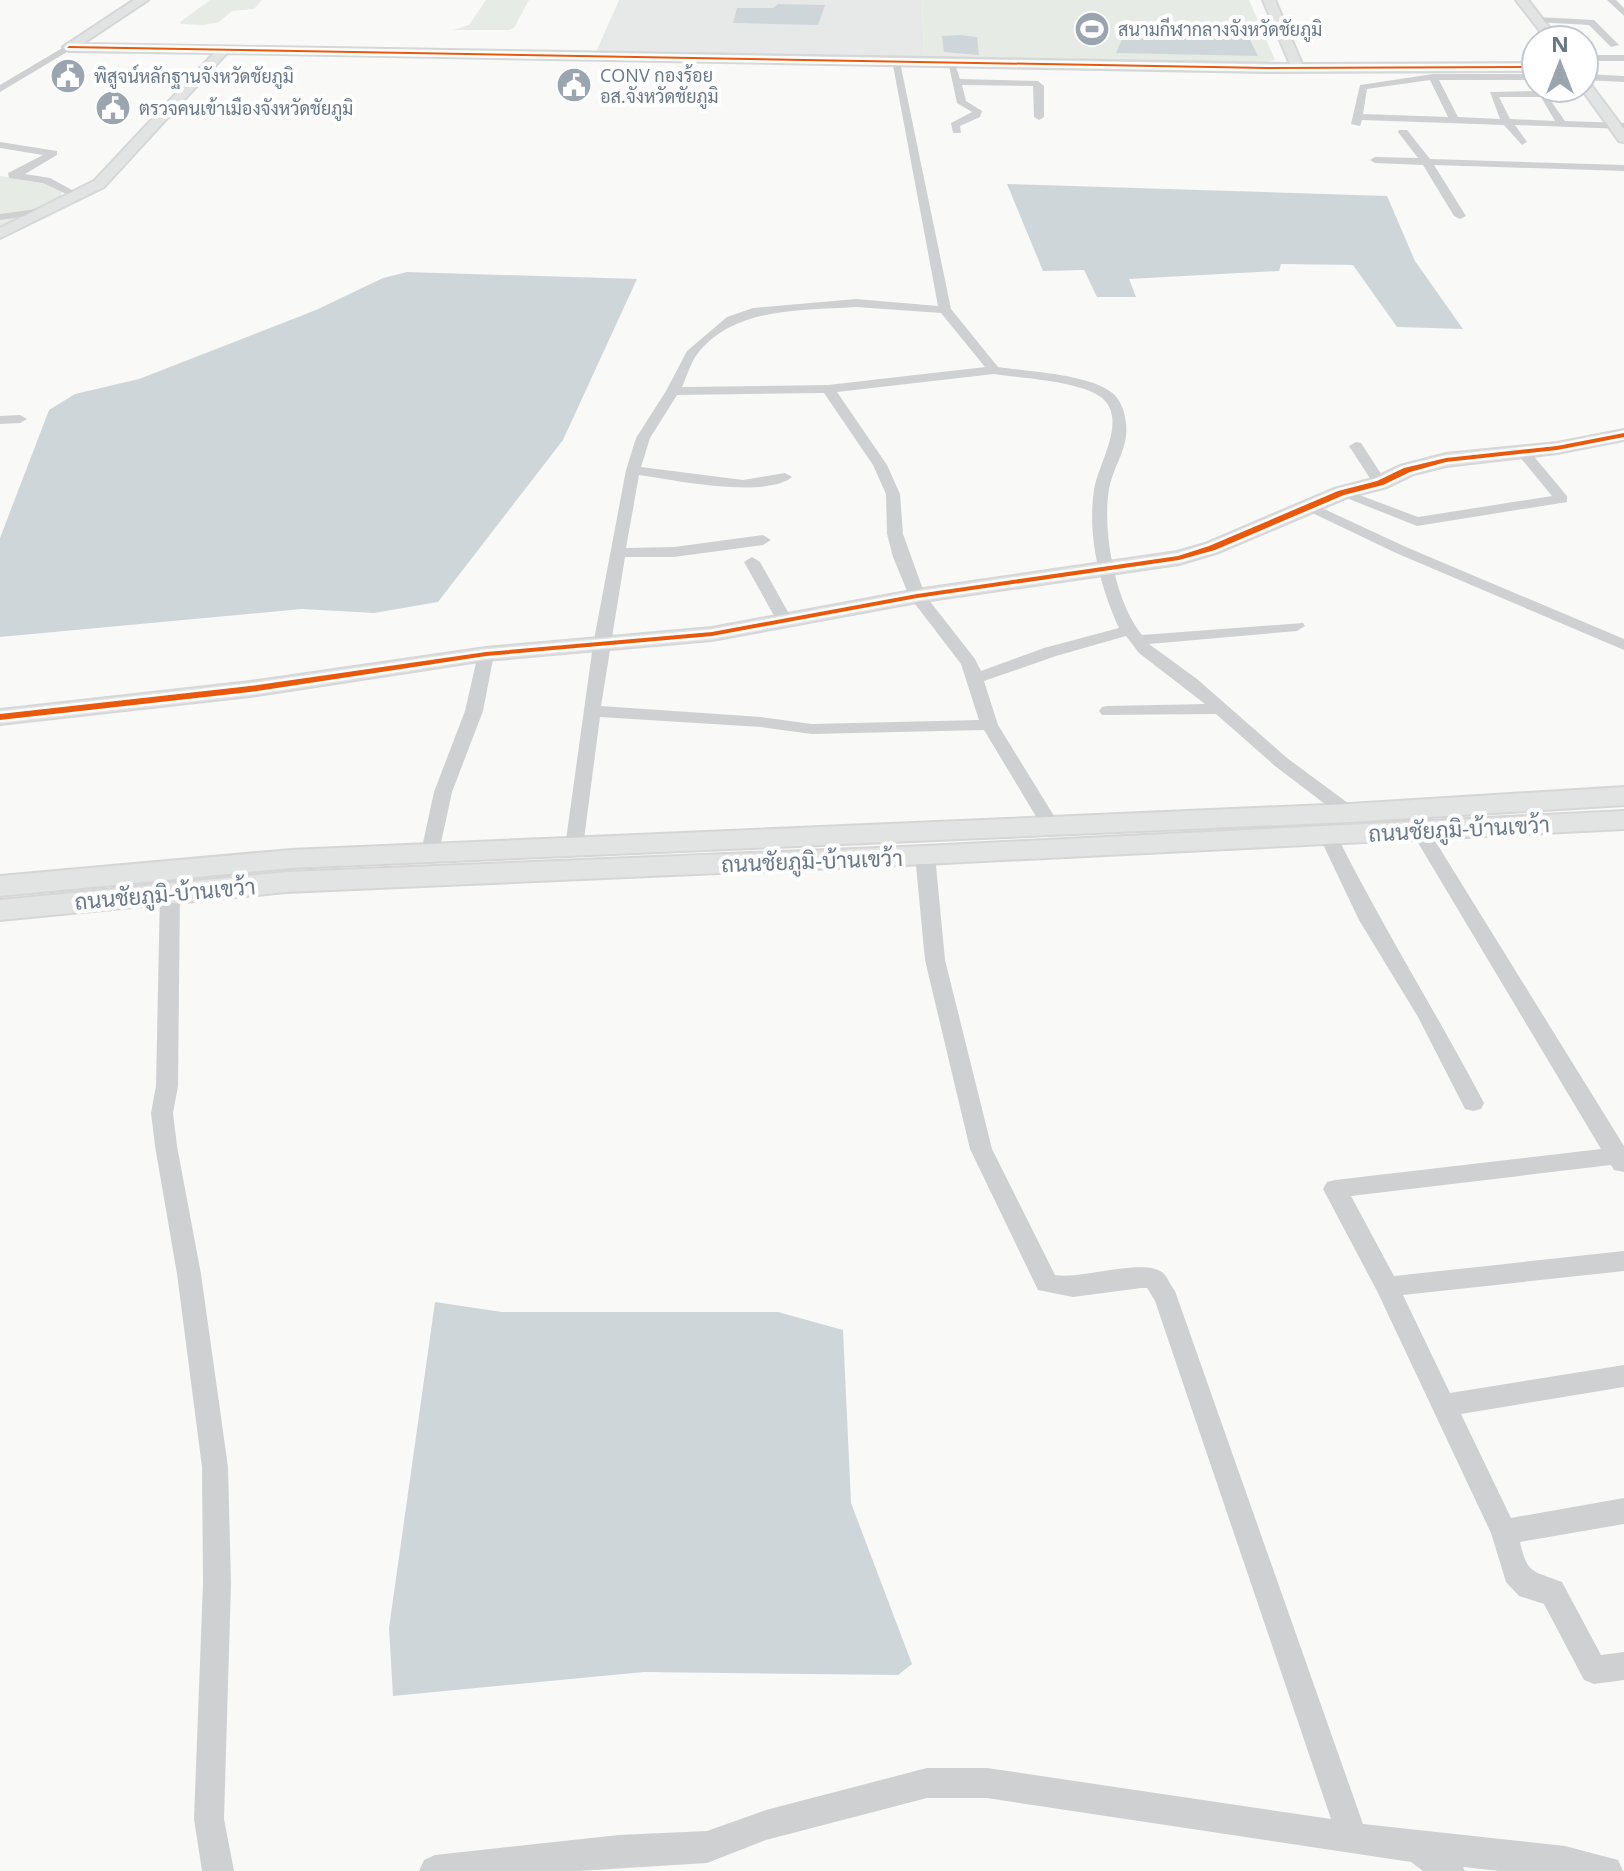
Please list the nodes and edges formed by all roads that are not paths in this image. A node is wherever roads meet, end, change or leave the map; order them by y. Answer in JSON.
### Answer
{"nodes":[{"id":1,"x":142,"y":0,"type":"edge"},
{"id":2,"x":1269,"y":0,"type":"edge"},
{"id":3,"x":1522,"y":0,"type":"edge"},
{"id":4,"x":1611,"y":0,"type":"edge"},
{"id":5,"x":1624,"y":13,"type":"edge"},
{"id":6,"x":1538,"y":20,"type":"junction"},
{"id":7,"x":1541,"y":24,"type":"edge"},
{"id":8,"x":1614,"y":45,"type":"dead end"},
{"id":9,"x":69,"y":47,"type":"junction"},
{"id":10,"x":224,"y":50,"type":"junction"},
{"id":11,"x":1600,"y":58,"type":"edge"},
{"id":12,"x":1624,"y":58,"type":"edge"},
{"id":13,"x":895,"y":62,"type":"junction"},
{"id":14,"x":951,"y":63,"type":"junction"},
{"id":15,"x":1520,"y":67,"type":"edge"},
{"id":16,"x":1298,"y":68,"type":"junction"},
{"id":17,"x":1433,"y":77,"type":"junction"},
{"id":18,"x":1520,"y":77,"type":"edge"},
{"id":19,"x":1600,"y":78,"type":"edge"},
{"id":20,"x":1624,"y":79,"type":"edge"},
{"id":21,"x":957,"y":82,"type":"junction"},
{"id":22,"x":0,"y":89,"type":"edge"},
{"id":23,"x":1600,"y":103,"type":"edge"},
{"id":24,"x":1039,"y":117,"type":"dead end"},
{"id":25,"x":1454,"y":120,"type":"junction"},
{"id":26,"x":1506,"y":121,"type":"junction"},
{"id":27,"x":1562,"y":124,"type":"junction"},
{"id":28,"x":1619,"y":126,"type":"edge"},
{"id":29,"x":957,"y":131,"type":"dead end"},
{"id":30,"x":1403,"y":132,"type":"dead end"},
{"id":31,"x":1624,"y":138,"type":"edge"},
{"id":32,"x":0,"y":142,"type":"edge"},
{"id":33,"x":1522,"y":142,"type":"dead end"},
{"id":34,"x":43,"y":159,"type":"junction"},
{"id":35,"x":1375,"y":160,"type":"dead end"},
{"id":36,"x":56,"y":161,"type":"dead end"},
{"id":37,"x":1427,"y":162,"type":"junction"},
{"id":38,"x":1624,"y":168,"type":"edge"},
{"id":39,"x":14,"y":169,"type":"junction"},
{"id":40,"x":0,"y":174,"type":"edge"},
{"id":41,"x":77,"y":196,"type":"junction"},
{"id":42,"x":51,"y":210,"type":"junction"},
{"id":43,"x":1460,"y":216,"type":"dead end"},
{"id":44,"x":0,"y":217,"type":"edge"},
{"id":45,"x":0,"y":234,"type":"edge"},
{"id":46,"x":945,"y":310,"type":"junction"},
{"id":47,"x":994,"y":370,"type":"junction"},
{"id":48,"x":828,"y":389,"type":"junction"},
{"id":49,"x":673,"y":391,"type":"junction"},
{"id":50,"x":20,"y":419,"type":"dead end"},
{"id":51,"x":0,"y":420,"type":"edge"},
{"id":52,"x":1624,"y":435,"type":"edge"},
{"id":53,"x":1356,"y":446,"type":"dead end"},
{"id":54,"x":1521,"y":450,"type":"junction"},
{"id":55,"x":633,"y":470,"type":"junction"},
{"id":56,"x":785,"y":477,"type":"dead end"},
{"id":57,"x":1380,"y":483,"type":"junction"},
{"id":58,"x":1341,"y":493,"type":"junction"},
{"id":59,"x":1309,"y":506,"type":"junction"},
{"id":60,"x":763,"y":540,"type":"dead end"},
{"id":61,"x":618,"y":553,"type":"junction"},
{"id":62,"x":752,"y":562,"type":"dead end"},
{"id":63,"x":1105,"y":566,"type":"junction"},
{"id":64,"x":917,"y":596,"type":"junction"},
{"id":65,"x":785,"y":621,"type":"junction"},
{"id":66,"x":1297,"y":626,"type":"dead end"},
{"id":67,"x":1133,"y":635,"type":"junction"},
{"id":68,"x":601,"y":645,"type":"junction"},
{"id":69,"x":1624,"y":645,"type":"edge"},
{"id":70,"x":486,"y":654,"type":"junction"},
{"id":71,"x":975,"y":679,"type":"junction"},
{"id":72,"x":1220,"y":709,"type":"junction"},
{"id":73,"x":595,"y":711,"type":"junction"},
{"id":74,"x":1108,"y":711,"type":"dead end"},
{"id":75,"x":0,"y":717,"type":"edge"},
{"id":76,"x":989,"y":725,"type":"junction"},
{"id":77,"x":1624,"y":796,"type":"edge"},
{"id":78,"x":1349,"y":813,"type":"junction"},
{"id":79,"x":1624,"y":820,"type":"edge"},
{"id":80,"x":1050,"y":824,"type":"junction"},
{"id":81,"x":1420,"y":831,"type":"junction"},
{"id":82,"x":1327,"y":834,"type":"junction"},
{"id":83,"x":574,"y":847,"type":"junction"},
{"id":84,"x":430,"y":852,"type":"junction"},
{"id":85,"x":670,"y":854,"type":"junction"},
{"id":86,"x":925,"y":855,"type":"junction"},
{"id":87,"x":0,"y":886,"type":"edge"},
{"id":88,"x":170,"y":892,"type":"junction"},
{"id":89,"x":0,"y":910,"type":"edge"},
{"id":90,"x":1473,"y":1103,"type":"dead end"},
{"id":91,"x":1621,"y":1159,"type":"edge"},
{"id":92,"x":1624,"y":1261,"type":"edge"},
{"id":93,"x":1387,"y":1287,"type":"junction"},
{"id":94,"x":1624,"y":1376,"type":"edge"},
{"id":95,"x":1445,"y":1405,"type":"junction"},
{"id":96,"x":1624,"y":1511,"type":"edge"},
{"id":97,"x":1504,"y":1532,"type":"junction"},
{"id":98,"x":1624,"y":1666,"type":"edge"},
{"id":99,"x":1352,"y":1835,"type":"junction"},
{"id":100,"x":1417,"y":1847,"type":"junction"},
{"id":101,"x":621,"y":1861,"type":"edge"},
{"id":102,"x":218,"y":1871,"type":"edge"},
{"id":103,"x":435,"y":1871,"type":"edge"},
{"id":104,"x":1449,"y":1871,"type":"edge"},
{"id":105,"x":1607,"y":1871,"type":"edge"}],
"edges":[{"from":1,"to":9,"type":"street"},
{"from":2,"to":16,"type":"street"},
{"from":3,"to":6,"type":"street"},
{"from":4,"to":5,"type":"street"},
{"from":6,"to":7,"type":"street"},
{"from":6,"to":8,"type":"street"},
{"from":9,"to":10,"type":"street"},
{"from":9,"to":22,"type":"street"},
{"from":10,"to":13,"type":"street"},
{"from":10,"to":41,"type":"street"},
{"from":11,"to":12,"type":"street"},
{"from":13,"to":14,"type":"street"},
{"from":13,"to":46,"type":"street"},
{"from":14,"to":16,"type":"street"},
{"from":14,"to":21,"type":"street"},
{"from":15,"to":16,"type":"street"},
{"from":17,"to":18,"type":"street"},
{"from":17,"to":25,"type":"street"},
{"from":17,"to":25,"type":"street"},
{"from":19,"to":20,"type":"street"},
{"from":21,"to":24,"type":"street"},
{"from":21,"to":29,"type":"street"},
{"from":23,"to":28,"type":"street"},
{"from":25,"to":26,"type":"street"},
{"from":26,"to":27,"type":"street"},
{"from":26,"to":27,"type":"street"},
{"from":26,"to":33,"type":"street"},
{"from":27,"to":28,"type":"street"},
{"from":28,"to":31,"type":"street"},
{"from":30,"to":37,"type":"street"},
{"from":32,"to":34,"type":"street"},
{"from":34,"to":36,"type":"street"},
{"from":34,"to":39,"type":"street"},
{"from":35,"to":37,"type":"street"},
{"from":37,"to":38,"type":"street"},
{"from":37,"to":43,"type":"street"},
{"from":39,"to":40,"type":"street"},
{"from":39,"to":41,"type":"street"},
{"from":41,"to":42,"type":"street"},
{"from":42,"to":44,"type":"street"},
{"from":42,"to":45,"type":"street"},
{"from":46,"to":47,"type":"street"},
{"from":46,"to":49,"type":"street"},
{"from":47,"to":48,"type":"street"},
{"from":47,"to":63,"type":"street"},
{"from":48,"to":49,"type":"street"},
{"from":48,"to":64,"type":"street"},
{"from":49,"to":55,"type":"street"},
{"from":50,"to":51,"type":"street"},
{"from":52,"to":54,"type":"street"},
{"from":53,"to":57,"type":"street"},
{"from":54,"to":57,"type":"street"},
{"from":54,"to":58,"type":"street"},
{"from":55,"to":56,"type":"street"},
{"from":55,"to":61,"type":"street"},
{"from":57,"to":58,"type":"street"},
{"from":58,"to":59,"type":"street"},
{"from":59,"to":63,"type":"street"},
{"from":59,"to":69,"type":"street"},
{"from":60,"to":61,"type":"street"},
{"from":61,"to":68,"type":"street"},
{"from":62,"to":65,"type":"street"},
{"from":63,"to":64,"type":"street"},
{"from":63,"to":67,"type":"street"},
{"from":64,"to":65,"type":"street"},
{"from":64,"to":71,"type":"street"},
{"from":65,"to":68,"type":"street"},
{"from":66,"to":67,"type":"street"},
{"from":67,"to":71,"type":"street"},
{"from":67,"to":72,"type":"street"},
{"from":68,"to":70,"type":"street"},
{"from":68,"to":73,"type":"street"},
{"from":70,"to":75,"type":"street"},
{"from":70,"to":84,"type":"street"},
{"from":71,"to":76,"type":"street"},
{"from":72,"to":74,"type":"street"},
{"from":72,"to":78,"type":"street"},
{"from":73,"to":76,"type":"street"},
{"from":73,"to":83,"type":"street"},
{"from":76,"to":80,"type":"street"},
{"from":77,"to":78,"type":"main road","name":"ถนนชัยภูมิ-บ้านเขว้า"},
{"from":78,"to":80,"type":"main road","name":"ถนนชัยภูมิ-บ้านเขว้า"},
{"from":79,"to":81,"type":"main road","name":"ถนนชัยภูมิ-บ้านเขว้า"},
{"from":80,"to":85,"type":"main road","name":"ถนนชัยภูมิ-บ้านเขว้า"},
{"from":81,"to":82,"type":"main road","name":"ถนนชัยภูมิ-บ้านเขว้า"},
{"from":81,"to":91,"type":"street"},
{"from":82,"to":86,"type":"main road","name":"ถนนชัยภูมิ-บ้านเขว้า"},
{"from":82,"to":90,"type":"street"},
{"from":83,"to":84,"type":"main road","name":"ถนนชัยภูมิ-บ้านเขว้า"},
{"from":83,"to":85,"type":"main road","name":"ถนนชัยภูมิ-บ้านเขว้า"},
{"from":84,"to":87,"type":"main road","name":"ถนนชัยภูมิ-บ้านเขว้า"},
{"from":85,"to":86,"type":"main road","name":"ถนนชัยภูมิ-บ้านเขว้า"},
{"from":85,"to":88,"type":"main road","name":"ถนนชัยภูมิ-บ้านเขว้า"},
{"from":86,"to":99,"type":"street"},
{"from":88,"to":89,"type":"main road","name":"ถนนชัยภูมิ-บ้านเขว้า"},
{"from":88,"to":102,"type":"street"},
{"from":91,"to":93,"type":"street"},
{"from":92,"to":93,"type":"street"},
{"from":93,"to":95,"type":"street"},
{"from":94,"to":95,"type":"street"},
{"from":95,"to":97,"type":"street"},
{"from":96,"to":97,"type":"street"},
{"from":97,"to":98,"type":"street"},
{"from":99,"to":100,"type":"street"},
{"from":99,"to":101,"type":"street"},
{"from":100,"to":104,"type":"street"},
{"from":100,"to":105,"type":"street"},
{"from":101,"to":103,"type":"street"}]}
